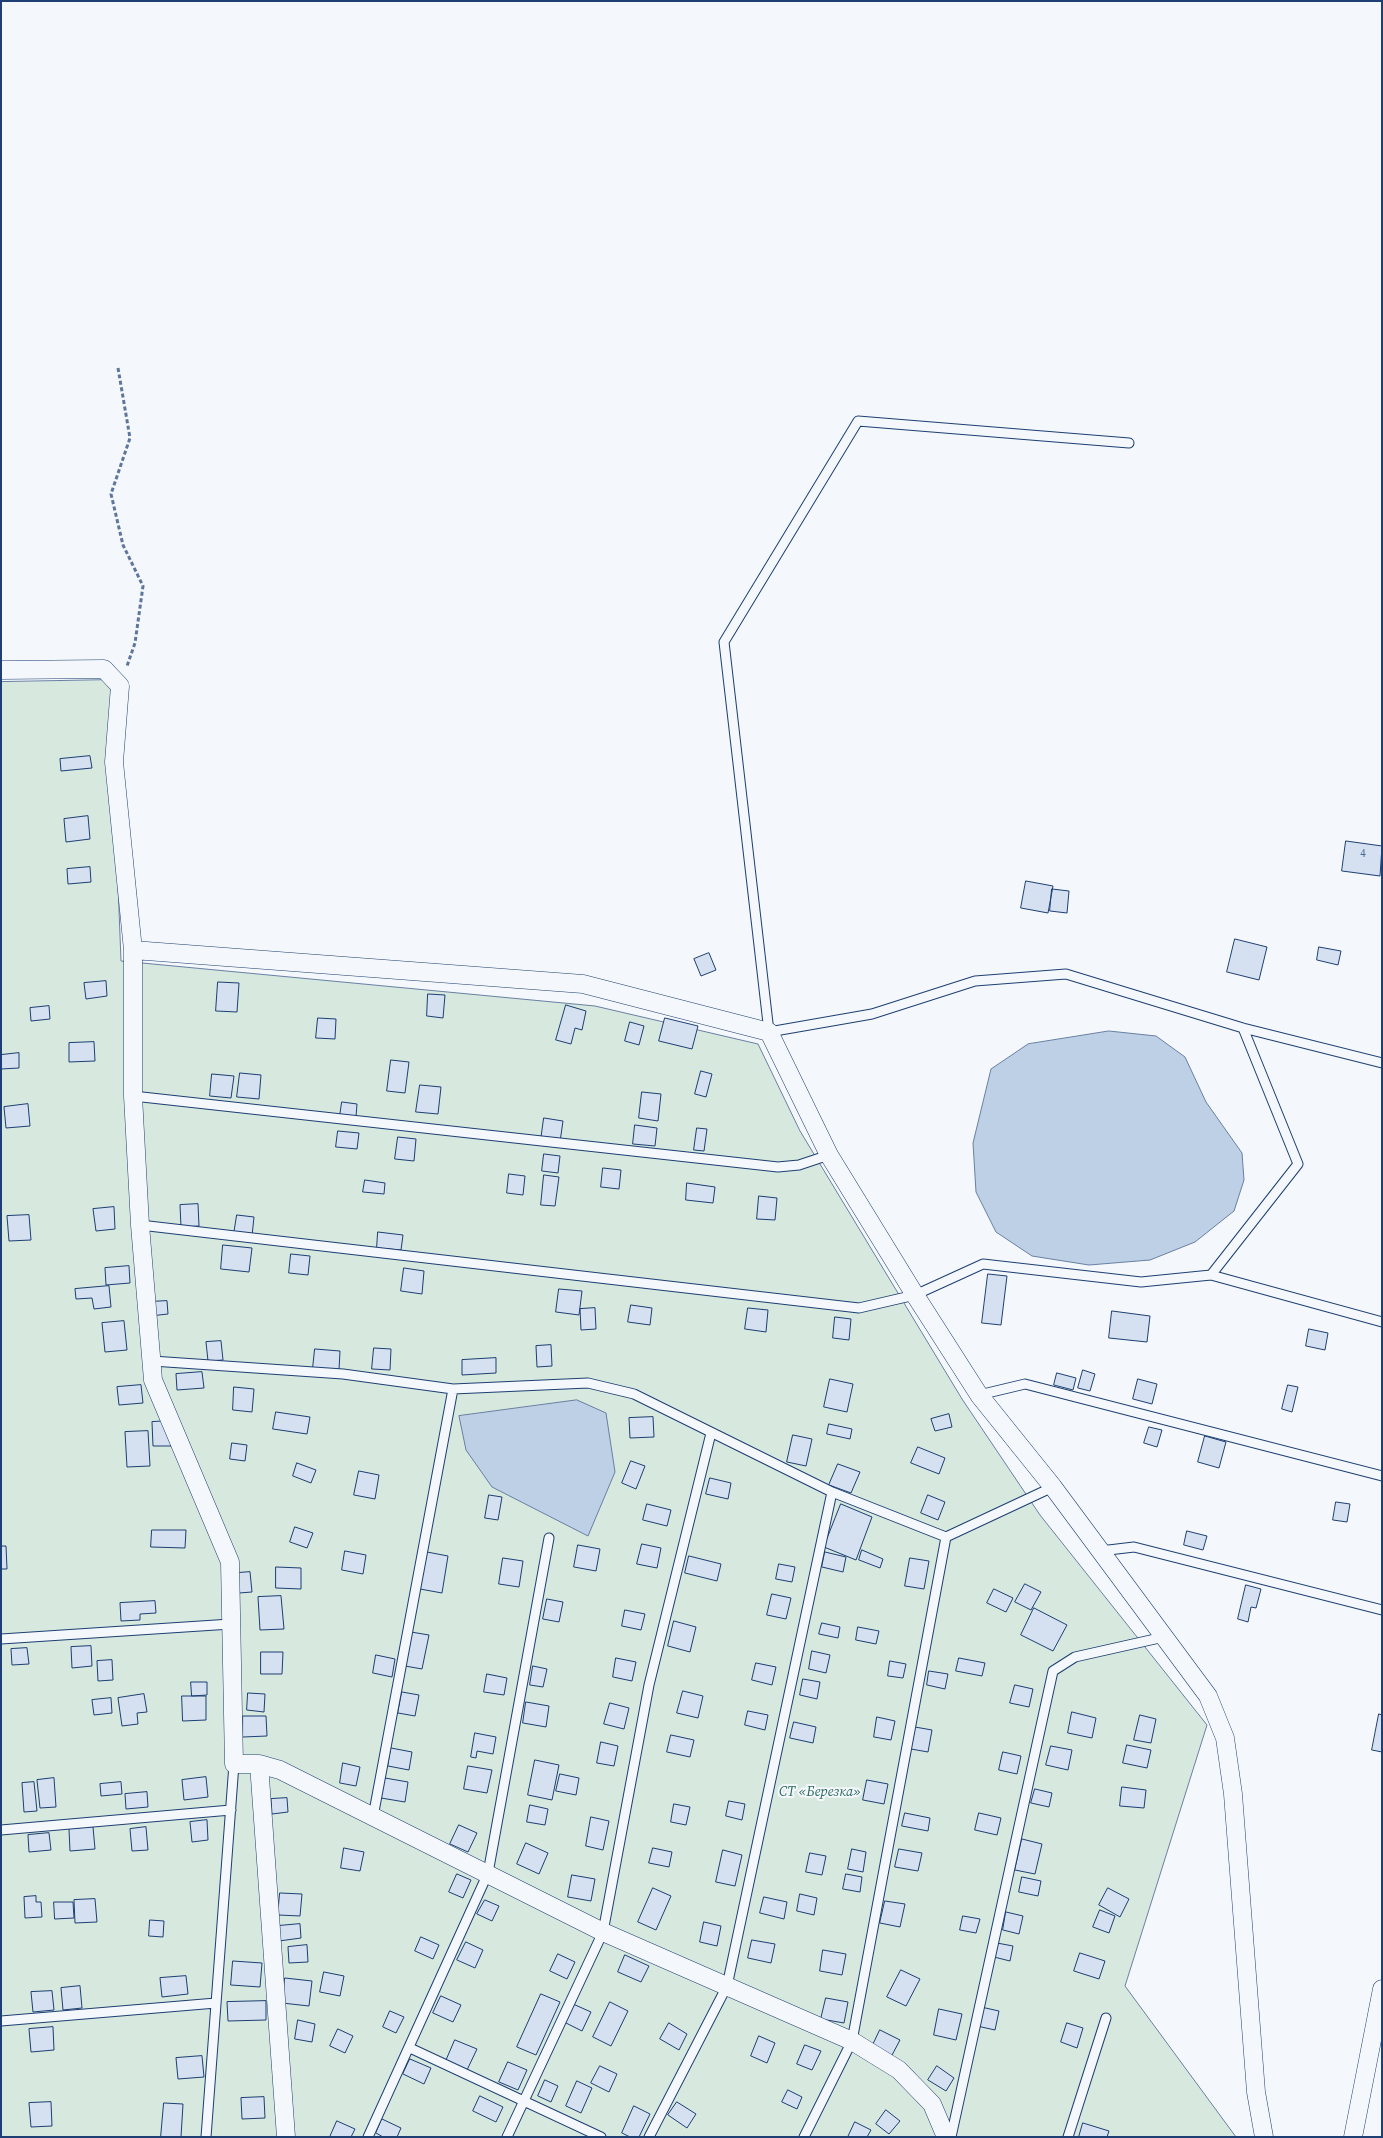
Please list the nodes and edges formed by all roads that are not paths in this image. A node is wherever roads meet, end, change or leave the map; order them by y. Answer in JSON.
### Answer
{"nodes":[{"id":1,"x":1129,"y":443,"type":"dead end"},
{"id":2,"x":1,"y":670,"type":"edge"},
{"id":3,"x":133,"y":950,"type":"junction"},
{"id":4,"x":1243,"y":1028,"type":"junction"},
{"id":5,"x":769,"y":1032,"type":"junction"},
{"id":6,"x":1382,"y":1063,"type":"edge"},
{"id":7,"x":133,"y":1096,"type":"junction"},
{"id":8,"x":829,"y":1155,"type":"junction"},
{"id":9,"x":140,"y":1224,"type":"junction"},
{"id":10,"x":1211,"y":1275,"type":"junction"},
{"id":11,"x":914,"y":1295,"type":"junction"},
{"id":12,"x":1382,"y":1322,"type":"edge"},
{"id":13,"x":152,"y":1361,"type":"junction"},
{"id":14,"x":452,"y":1389,"type":"junction"},
{"id":15,"x":979,"y":1395,"type":"junction"},
{"id":16,"x":711,"y":1433,"type":"junction"},
{"id":17,"x":1382,"y":1476,"type":"edge"},
{"id":18,"x":1053,"y":1487,"type":"junction"},
{"id":19,"x":832,"y":1492,"type":"junction"},
{"id":20,"x":946,"y":1537,"type":"junction"},
{"id":21,"x":549,"y":1538,"type":"dead end"},
{"id":22,"x":1100,"y":1551,"type":"junction"},
{"id":23,"x":1382,"y":1610,"type":"edge"},
{"id":24,"x":231,"y":1624,"type":"junction"},
{"id":25,"x":1164,"y":1637,"type":"junction"},
{"id":26,"x":1,"y":1638,"type":"edge"},
{"id":27,"x":234,"y":1764,"type":"junction"},
{"id":28,"x":259,"y":1764,"type":"junction"},
{"id":29,"x":231,"y":1810,"type":"junction"},
{"id":30,"x":373,"y":1817,"type":"junction"},
{"id":31,"x":1,"y":1830,"type":"edge"},
{"id":32,"x":488,"y":1873,"type":"junction"},
{"id":33,"x":603,"y":1932,"type":"junction"},
{"id":34,"x":727,"y":1986,"type":"junction"},
{"id":35,"x":1382,"y":1989,"type":"edge"},
{"id":36,"x":216,"y":2003,"type":"junction"},
{"id":37,"x":1106,"y":2018,"type":"dead end"},
{"id":38,"x":1,"y":2021,"type":"edge"},
{"id":39,"x":852,"y":2041,"type":"junction"},
{"id":40,"x":410,"y":2048,"type":"junction"},
{"id":41,"x":524,"y":2100,"type":"junction"},
{"id":42,"x":206,"y":2137,"type":"edge"},
{"id":43,"x":286,"y":2137,"type":"edge"},
{"id":44,"x":368,"y":2137,"type":"edge"},
{"id":45,"x":507,"y":2137,"type":"edge"},
{"id":46,"x":601,"y":2137,"type":"edge"},
{"id":47,"x":649,"y":2137,"type":"edge"},
{"id":48,"x":804,"y":2137,"type":"edge"},
{"id":49,"x":946,"y":2137,"type":"edge"},
{"id":50,"x":951,"y":2137,"type":"edge"},
{"id":51,"x":1068,"y":2137,"type":"edge"},
{"id":52,"x":1264,"y":2137,"type":"edge"},
{"id":53,"x":1353,"y":2137,"type":"edge"}],
"edges":[{"from":1,"to":5,"type":"lane"},
{"from":2,"to":3,"type":"street"},
{"from":3,"to":5,"type":"street"},
{"from":3,"to":7,"type":"street"},
{"from":4,"to":5,"type":"lane"},
{"from":4,"to":6,"type":"lane"},
{"from":4,"to":10,"type":"lane"},
{"from":5,"to":8,"type":"street"},
{"from":7,"to":8,"type":"lane"},
{"from":7,"to":9,"type":"street"},
{"from":8,"to":11,"type":"street"},
{"from":9,"to":11,"type":"lane"},
{"from":9,"to":13,"type":"street"},
{"from":10,"to":11,"type":"lane"},
{"from":10,"to":12,"type":"lane"},
{"from":11,"to":15,"type":"street"},
{"from":13,"to":14,"type":"lane"},
{"from":13,"to":24,"type":"street"},
{"from":14,"to":16,"type":"lane"},
{"from":14,"to":30,"type":"lane"},
{"from":15,"to":17,"type":"lane"},
{"from":15,"to":18,"type":"street"},
{"from":16,"to":19,"type":"lane"},
{"from":16,"to":33,"type":"lane"},
{"from":18,"to":20,"type":"lane"},
{"from":18,"to":22,"type":"street"},
{"from":19,"to":20,"type":"lane"},
{"from":19,"to":34,"type":"lane"},
{"from":20,"to":39,"type":"lane"},
{"from":21,"to":32,"type":"lane"},
{"from":22,"to":23,"type":"lane"},
{"from":22,"to":25,"type":"street"},
{"from":24,"to":26,"type":"lane"},
{"from":24,"to":27,"type":"street"},
{"from":25,"to":50,"type":"lane"},
{"from":25,"to":52,"type":"street"},
{"from":27,"to":28,"type":"street"},
{"from":27,"to":29,"type":"lane"},
{"from":28,"to":30,"type":"street"},
{"from":28,"to":43,"type":"street"},
{"from":29,"to":31,"type":"lane"},
{"from":29,"to":36,"type":"lane"},
{"from":30,"to":32,"type":"street"},
{"from":32,"to":33,"type":"street"},
{"from":32,"to":40,"type":"lane"},
{"from":33,"to":34,"type":"street"},
{"from":33,"to":41,"type":"lane"},
{"from":34,"to":39,"type":"street"},
{"from":34,"to":47,"type":"lane"},
{"from":35,"to":53,"type":"street"},
{"from":36,"to":38,"type":"lane"},
{"from":36,"to":42,"type":"lane"},
{"from":37,"to":51,"type":"lane"},
{"from":39,"to":48,"type":"lane"},
{"from":39,"to":49,"type":"street"},
{"from":40,"to":41,"type":"lane"},
{"from":40,"to":44,"type":"lane"},
{"from":41,"to":45,"type":"lane"},
{"from":41,"to":46,"type":"lane"}]}
